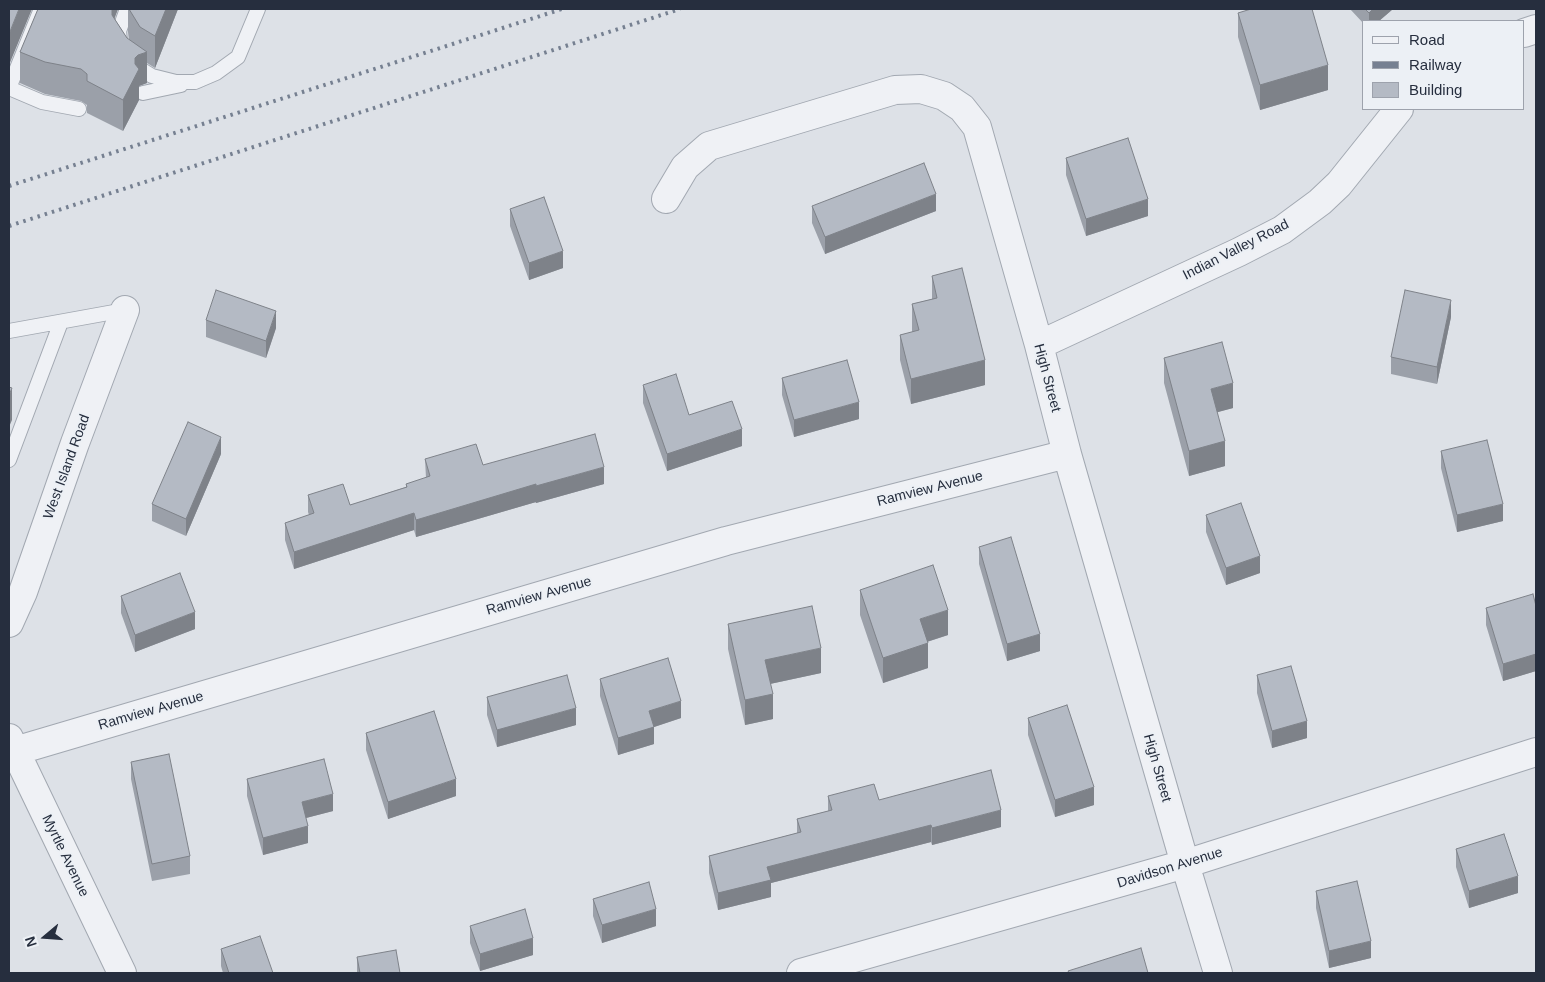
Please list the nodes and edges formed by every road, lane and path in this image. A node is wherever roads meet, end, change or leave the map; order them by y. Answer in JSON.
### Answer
{"nodes":[{"id":1,"x":41,"y":9,"type":"edge"},
{"id":2,"x":127,"y":9,"type":"edge"},
{"id":3,"x":258,"y":9,"type":"edge"},
{"id":4,"x":195,"y":82,"type":"junction"},
{"id":5,"x":9,"y":88,"type":"edge"},
{"id":6,"x":143,"y":93,"type":"dead end"},
{"id":7,"x":79,"y":109,"type":"dead end"},
{"id":8,"x":1398,"y":110,"type":"edge"},
{"id":9,"x":666,"y":199,"type":"dead end"},
{"id":10,"x":125,"y":310,"type":"joint"},
{"id":11,"x":61,"y":322,"type":"junction"},
{"id":12,"x":9,"y":331,"type":"edge"},
{"id":13,"x":1039,"y":345,"type":"junction"},
{"id":14,"x":1067,"y":454,"type":"junction"},
{"id":15,"x":9,"y":460,"type":"edge"},
{"id":16,"x":9,"y":623,"type":"edge"},
{"id":17,"x":12,"y":744,"type":"edge"},
{"id":18,"x":1536,"y":752,"type":"edge"},
{"id":19,"x":1185,"y":864,"type":"junction"},
{"id":20,"x":122,"y":973,"type":"edge"},
{"id":21,"x":801,"y":973,"type":"edge"},
{"id":22,"x":1218,"y":973,"type":"edge"}],
"edges":[{"from":1,"to":5,"type":"lane"},
{"from":2,"to":4,"type":"lane"},
{"from":3,"to":4,"type":"lane"},
{"from":4,"to":6,"type":"lane"},
{"from":5,"to":7,"type":"lane"},
{"from":8,"to":13,"type":"street","name":"Indian Valley Road"},
{"from":9,"to":13,"type":"street","name":"High Street"},
{"from":10,"to":11,"type":"lane"},
{"from":10,"to":16,"type":"street","name":"West Island Road"},
{"from":11,"to":12,"type":"lane"},
{"from":11,"to":15,"type":"lane"},
{"from":13,"to":14,"type":"street","name":"High Street"},
{"from":14,"to":17,"type":"street","name":"Ramview Avenue"},
{"from":14,"to":19,"type":"street","name":"High Street"},
{"from":17,"to":20,"type":"street","name":"Myrtle Avenue"},
{"from":18,"to":19,"type":"street","name":"Davidson Avenue"},
{"from":19,"to":21,"type":"street","name":"Davidson Avenue"},
{"from":19,"to":22,"type":"street","name":"High Street"}]}
